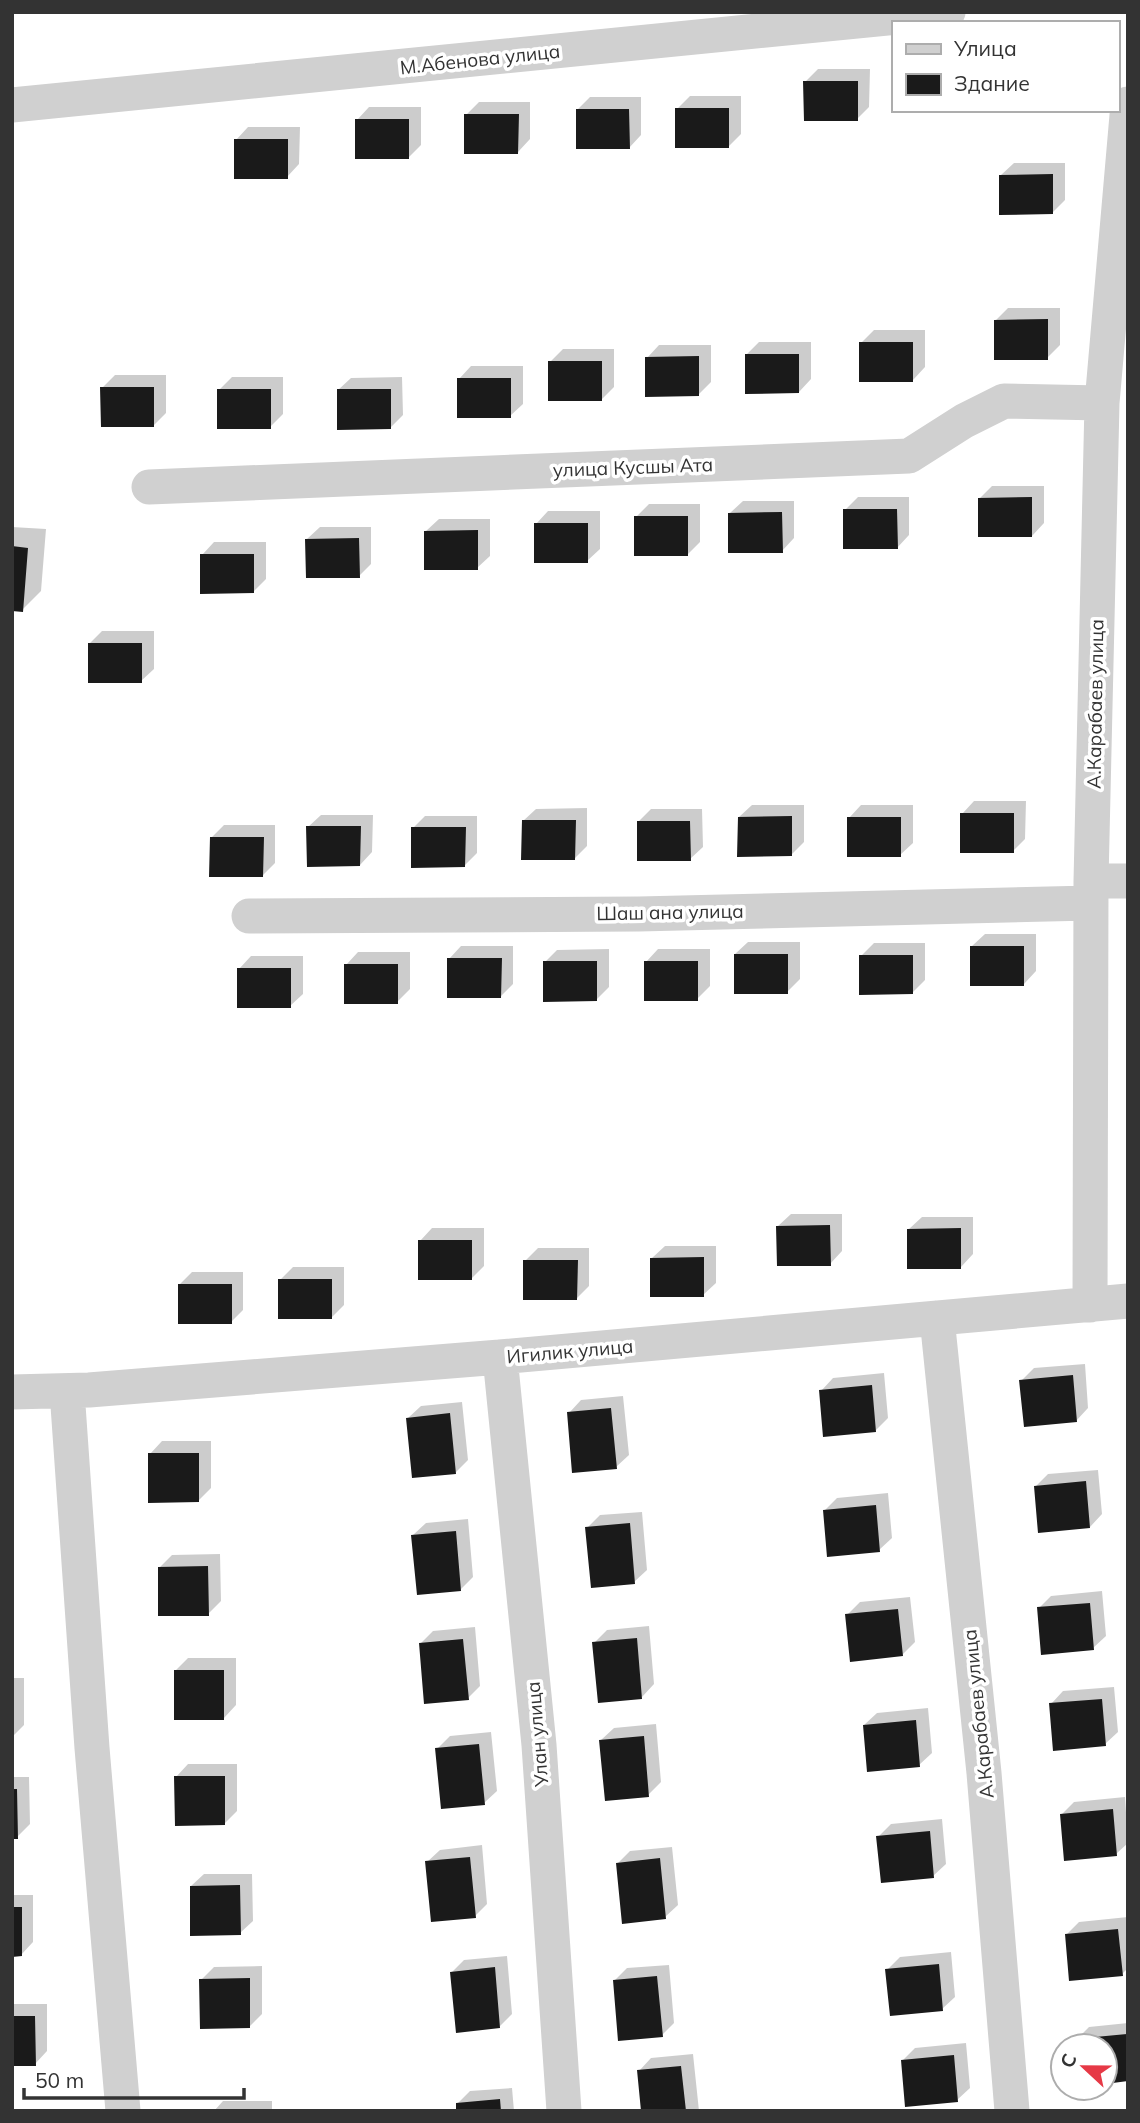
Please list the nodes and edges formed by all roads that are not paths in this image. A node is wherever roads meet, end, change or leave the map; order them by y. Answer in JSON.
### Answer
{"nodes":[{"id":1,"x":948,"y":12,"type":"edge"},
{"id":2,"x":1128,"y":104,"type":"edge"},
{"id":3,"x":12,"y":105,"type":"edge"},
{"id":4,"x":1111,"y":425,"type":"edge"},
{"id":5,"x":149,"y":487,"type":"dead end"},
{"id":6,"x":1128,"y":881,"type":"edge"},
{"id":7,"x":1091,"y":892,"type":"junction"},
{"id":8,"x":249,"y":916,"type":"dead end"},
{"id":9,"x":1128,"y":1301,"type":"edge"},
{"id":10,"x":1090,"y":1305,"type":"junction"},
{"id":11,"x":937,"y":1318,"type":"junction"},
{"id":12,"x":500,"y":1357,"type":"junction"},
{"id":13,"x":67,"y":1391,"type":"junction"},
{"id":14,"x":12,"y":1392,"type":"edge"},
{"id":15,"x":122,"y":2111,"type":"edge"},
{"id":16,"x":564,"y":2111,"type":"edge"},
{"id":17,"x":1012,"y":2111,"type":"edge"}],
"edges":[{"from":1,"to":3,"type":"street","name":"М.Абенова улица"},
{"from":2,"to":4,"type":"street","name":"А.Карабаев улица"},
{"from":4,"to":5,"type":"street","name":"улица Кусшы Ата"},
{"from":4,"to":7,"type":"street","name":"А.Карабаев улица"},
{"from":6,"to":7,"type":"street","name":"Шаш ана улица"},
{"from":7,"to":8,"type":"street","name":"Шаш ана улица"},
{"from":7,"to":10,"type":"street","name":"А.Карабаев улица"},
{"from":9,"to":10,"type":"street","name":"Игилик улица"},
{"from":10,"to":11,"type":"street","name":"Игилик улица"},
{"from":11,"to":12,"type":"street","name":"Игилик улица"},
{"from":11,"to":17,"type":"street","name":"А.Карабаев улица"},
{"from":12,"to":13,"type":"street","name":"Игилик улица"},
{"from":12,"to":16,"type":"street","name":"Улан улица"},
{"from":13,"to":14,"type":"street","name":"Игилик улица"},
{"from":13,"to":15,"type":"street"}]}
